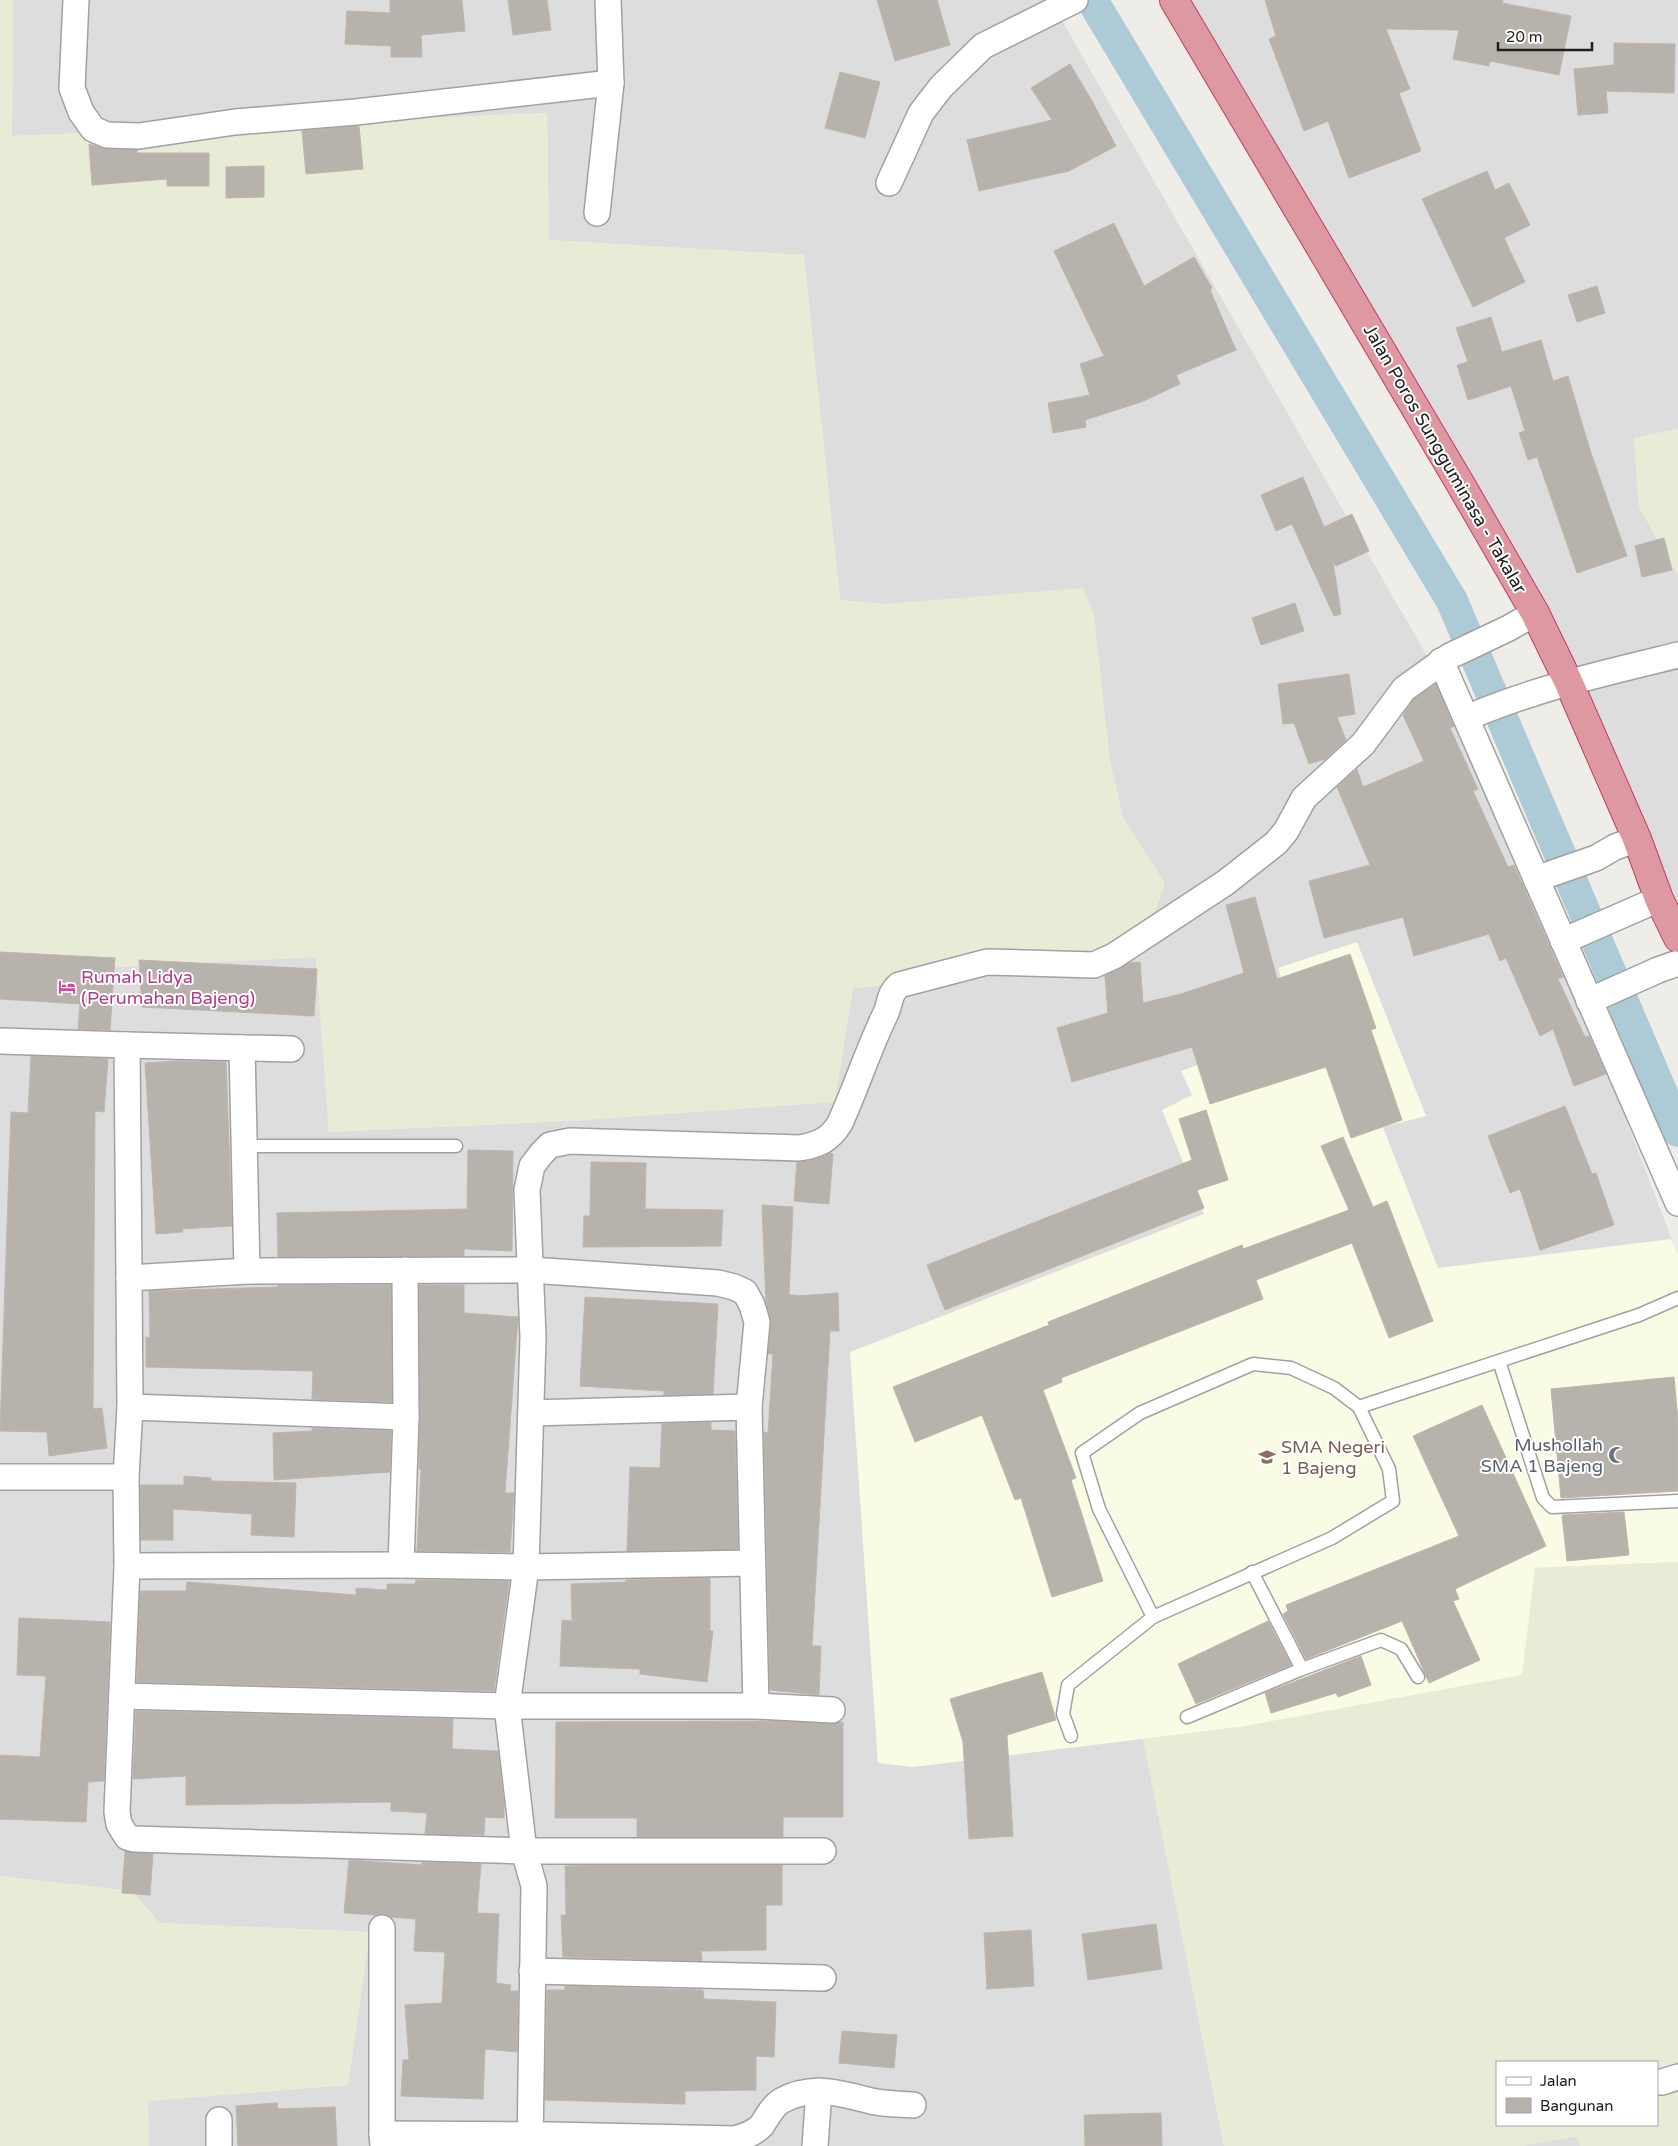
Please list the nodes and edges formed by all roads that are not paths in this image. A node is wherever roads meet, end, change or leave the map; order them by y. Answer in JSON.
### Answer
{"nodes":[{"id":1,"x":76,"y":0,"type":"edge"},
{"id":2,"x":608,"y":0,"type":"edge"},
{"id":3,"x":1174,"y":0,"type":"edge"},
{"id":4,"x":1070,"y":2,"type":"edge"},
{"id":5,"x":611,"y":83,"type":"junction"},
{"id":6,"x":889,"y":183,"type":"dead end"},
{"id":7,"x":597,"y":213,"type":"dead end"},
{"id":8,"x":1535,"y":613,"type":"junction"},
{"id":9,"x":1678,"y":655,"type":"edge"},
{"id":10,"x":1446,"y":658,"type":"junction"},
{"id":11,"x":1568,"y":681,"type":"junction"},
{"id":12,"x":1474,"y":715,"type":"junction"},
{"id":13,"x":1637,"y":839,"type":"junction"},
{"id":14,"x":1540,"y":877,"type":"junction"},
{"id":15,"x":1659,"y":899,"type":"junction"},
{"id":16,"x":1569,"y":938,"type":"junction"},
{"id":17,"x":1678,"y":938,"type":"edge"},
{"id":18,"x":1668,"y":966,"type":"edge"},
{"id":19,"x":1595,"y":998,"type":"junction"},
{"id":20,"x":0,"y":1041,"type":"edge"},
{"id":21,"x":127,"y":1045,"type":"junction"},
{"id":22,"x":242,"y":1048,"type":"junction"},
{"id":23,"x":291,"y":1050,"type":"dead end"},
{"id":24,"x":243,"y":1146,"type":"junction"},
{"id":25,"x":456,"y":1146,"type":"dead end"},
{"id":26,"x":1678,"y":1204,"type":"edge"},
{"id":27,"x":406,"y":1270,"type":"junction"},
{"id":28,"x":531,"y":1270,"type":"junction"},
{"id":29,"x":247,"y":1271,"type":"junction"},
{"id":30,"x":129,"y":1278,"type":"junction"},
{"id":31,"x":1678,"y":1298,"type":"edge"},
{"id":32,"x":1499,"y":1361,"type":"junction"},
{"id":33,"x":130,"y":1407,"type":"junction"},
{"id":34,"x":749,"y":1407,"type":"junction"},
{"id":35,"x":1359,"y":1408,"type":"junction"},
{"id":36,"x":532,"y":1413,"type":"junction"},
{"id":37,"x":406,"y":1417,"type":"junction"},
{"id":38,"x":0,"y":1477,"type":"edge"},
{"id":39,"x":126,"y":1477,"type":"junction"},
{"id":40,"x":1678,"y":1501,"type":"edge"},
{"id":41,"x":752,"y":1563,"type":"junction"},
{"id":42,"x":401,"y":1565,"type":"junction"},
{"id":43,"x":127,"y":1566,"type":"junction"},
{"id":44,"x":526,"y":1567,"type":"junction"},
{"id":45,"x":1252,"y":1572,"type":"junction"},
{"id":46,"x":1153,"y":1617,"type":"junction"},
{"id":47,"x":1302,"y":1668,"type":"junction"},
{"id":48,"x":1418,"y":1678,"type":"dead end"},
{"id":49,"x":122,"y":1696,"type":"junction"},
{"id":50,"x":507,"y":1706,"type":"junction"},
{"id":51,"x":756,"y":1706,"type":"junction"},
{"id":52,"x":832,"y":1710,"type":"dead end"},
{"id":53,"x":1186,"y":1718,"type":"dead end"},
{"id":54,"x":1071,"y":1736,"type":"dead end"},
{"id":55,"x":524,"y":1851,"type":"junction"},
{"id":56,"x":823,"y":1851,"type":"dead end"},
{"id":57,"x":382,"y":1928,"type":"dead end"},
{"id":58,"x":532,"y":1971,"type":"junction"},
{"id":59,"x":823,"y":1978,"type":"dead end"},
{"id":60,"x":1678,"y":2077,"type":"edge"},
{"id":61,"x":1658,"y":2082,"type":"edge"},
{"id":62,"x":819,"y":2091,"type":"junction"},
{"id":63,"x":913,"y":2105,"type":"dead end"},
{"id":64,"x":220,"y":2120,"type":"dead end"},
{"id":65,"x":383,"y":2140,"type":"edge"},
{"id":66,"x":530,"y":2140,"type":"edge"},
{"id":67,"x":219,"y":2146,"type":"edge"},
{"id":68,"x":815,"y":2146,"type":"edge"}],
"edges":[{"from":1,"to":5,"type":"street"},
{"from":2,"to":5,"type":"street"},
{"from":3,"to":8,"type":"highway","name":"Jalan Poros Sungguminasa - Takalar"},
{"from":4,"to":6,"type":"street"},
{"from":5,"to":7,"type":"street"},
{"from":8,"to":10,"type":"street"},
{"from":8,"to":11,"type":"highway","name":"Jalan Poros Sungguminasa - Takalar"},
{"from":9,"to":11,"type":"street"},
{"from":10,"to":12,"type":"street"},
{"from":10,"to":28,"type":"street"},
{"from":11,"to":12,"type":"street"},
{"from":11,"to":13,"type":"highway","name":"Jalan Poros Sungguminasa - Takalar"},
{"from":12,"to":14,"type":"street"},
{"from":13,"to":14,"type":"street"},
{"from":13,"to":15,"type":"highway","name":"Jalan Poros Sungguminasa - Takalar"},
{"from":14,"to":16,"type":"street"},
{"from":15,"to":16,"type":"street"},
{"from":15,"to":17,"type":"highway","name":"Jalan Poros Sungguminasa - Takalar"},
{"from":16,"to":19,"type":"street"},
{"from":18,"to":19,"type":"street"},
{"from":19,"to":26,"type":"street"},
{"from":20,"to":21,"type":"street"},
{"from":21,"to":22,"type":"street"},
{"from":21,"to":30,"type":"street"},
{"from":22,"to":23,"type":"street"},
{"from":22,"to":24,"type":"street"},
{"from":24,"to":25,"type":"lane"},
{"from":24,"to":29,"type":"street"},
{"from":27,"to":28,"type":"street"},
{"from":27,"to":29,"type":"street"},
{"from":27,"to":37,"type":"street"},
{"from":28,"to":34,"type":"street"},
{"from":28,"to":36,"type":"street"},
{"from":29,"to":30,"type":"street"},
{"from":30,"to":33,"type":"street"},
{"from":31,"to":32,"type":"lane"},
{"from":32,"to":35,"type":"lane"},
{"from":32,"to":40,"type":"lane"},
{"from":33,"to":37,"type":"street"},
{"from":33,"to":39,"type":"street"},
{"from":34,"to":36,"type":"street"},
{"from":34,"to":41,"type":"street"},
{"from":35,"to":45,"type":"lane"},
{"from":35,"to":46,"type":"lane"},
{"from":36,"to":44,"type":"street"},
{"from":37,"to":42,"type":"street"},
{"from":38,"to":39,"type":"street"},
{"from":39,"to":43,"type":"street"},
{"from":41,"to":44,"type":"street"},
{"from":41,"to":51,"type":"street"},
{"from":42,"to":43,"type":"street"},
{"from":42,"to":44,"type":"street"},
{"from":43,"to":49,"type":"street"},
{"from":44,"to":50,"type":"street"},
{"from":45,"to":46,"type":"lane"},
{"from":45,"to":47,"type":"lane"},
{"from":46,"to":54,"type":"lane"},
{"from":47,"to":48,"type":"lane"},
{"from":47,"to":53,"type":"lane"},
{"from":49,"to":50,"type":"street"},
{"from":49,"to":55,"type":"street"},
{"from":50,"to":51,"type":"street"},
{"from":50,"to":55,"type":"street"},
{"from":51,"to":52,"type":"street"},
{"from":55,"to":56,"type":"street"},
{"from":55,"to":58,"type":"street"},
{"from":57,"to":65,"type":"street"},
{"from":58,"to":59,"type":"street"},
{"from":58,"to":66,"type":"street"},
{"from":60,"to":61,"type":"street"},
{"from":62,"to":63,"type":"street"},
{"from":62,"to":66,"type":"street"},
{"from":62,"to":68,"type":"street"},
{"from":64,"to":67,"type":"street"},
{"from":65,"to":66,"type":"street"}]}
